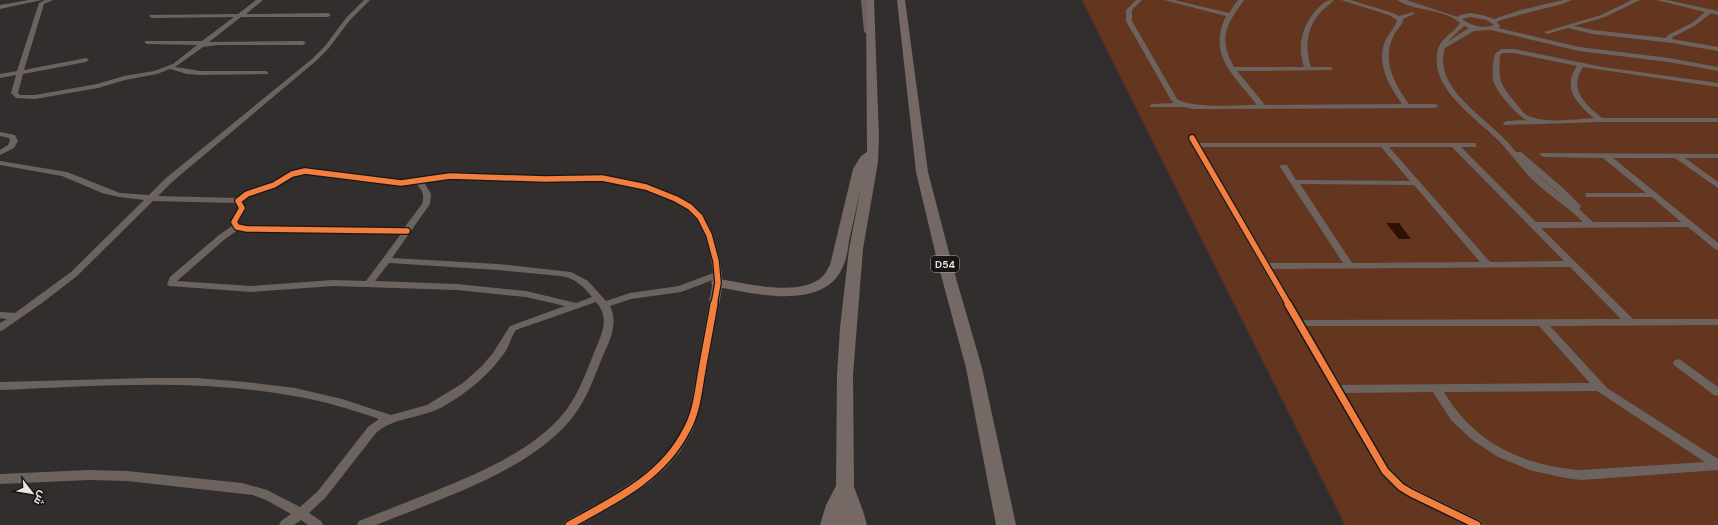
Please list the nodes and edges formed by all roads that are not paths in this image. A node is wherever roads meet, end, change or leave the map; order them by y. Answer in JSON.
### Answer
{"nodes":[{"id":1,"x":39,"y":0,"type":"edge"},
{"id":2,"x":50,"y":0,"type":"edge"},
{"id":3,"x":260,"y":0,"type":"edge"},
{"id":4,"x":367,"y":0,"type":"edge"},
{"id":5,"x":864,"y":0,"type":"edge"},
{"id":6,"x":870,"y":0,"type":"edge"},
{"id":7,"x":901,"y":0,"type":"edge"},
{"id":8,"x":1139,"y":0,"type":"edge"},
{"id":9,"x":1167,"y":0,"type":"edge"},
{"id":10,"x":1241,"y":0,"type":"edge"},
{"id":11,"x":1331,"y":0,"type":"edge"},
{"id":12,"x":1344,"y":0,"type":"edge"},
{"id":13,"x":1400,"y":0,"type":"edge"},
{"id":14,"x":1410,"y":0,"type":"edge"},
{"id":15,"x":1552,"y":0,"type":"edge"},
{"id":16,"x":1569,"y":0,"type":"edge"},
{"id":17,"x":1637,"y":0,"type":"edge"},
{"id":18,"x":1659,"y":0,"type":"edge"},
{"id":19,"x":0,"y":7,"type":"edge"},
{"id":20,"x":1710,"y":11,"type":"junction"},
{"id":21,"x":1412,"y":13,"type":"dead end"},
{"id":22,"x":1718,"y":13,"type":"edge"},
{"id":23,"x":1230,"y":15,"type":"junction"},
{"id":24,"x":1466,"y":15,"type":"junction"},
{"id":25,"x":152,"y":16,"type":"dead end"},
{"id":26,"x":328,"y":16,"type":"dead end"},
{"id":27,"x":1480,"y":16,"type":"junction"},
{"id":28,"x":238,"y":17,"type":"junction"},
{"id":29,"x":1399,"y":18,"type":"junction"},
{"id":30,"x":1461,"y":21,"type":"junction"},
{"id":31,"x":1496,"y":22,"type":"junction"},
{"id":32,"x":1570,"y":27,"type":"junction"},
{"id":33,"x":1480,"y":28,"type":"junction"},
{"id":34,"x":1491,"y":28,"type":"junction"},
{"id":35,"x":1547,"y":32,"type":"dead end"},
{"id":36,"x":1668,"y":41,"type":"junction"},
{"id":37,"x":147,"y":42,"type":"dead end"},
{"id":38,"x":303,"y":43,"type":"dead end"},
{"id":39,"x":202,"y":44,"type":"junction"},
{"id":40,"x":1442,"y":47,"type":"junction"},
{"id":41,"x":1718,"y":49,"type":"edge"},
{"id":42,"x":86,"y":60,"type":"dead end"},
{"id":43,"x":1718,"y":65,"type":"edge"},
{"id":44,"x":1580,"y":66,"type":"junction"},
{"id":45,"x":170,"y":67,"type":"junction"},
{"id":46,"x":1234,"y":69,"type":"junction"},
{"id":47,"x":1308,"y":69,"type":"junction"},
{"id":48,"x":1330,"y":69,"type":"dead end"},
{"id":49,"x":1718,"y":69,"type":"edge"},
{"id":50,"x":872,"y":70,"type":"junction"},
{"id":51,"x":20,"y":72,"type":"junction"},
{"id":52,"x":266,"y":73,"type":"dead end"},
{"id":53,"x":0,"y":76,"type":"edge"},
{"id":54,"x":1718,"y":86,"type":"edge"},
{"id":55,"x":1183,"y":105,"type":"junction"},
{"id":56,"x":1152,"y":106,"type":"dead end"},
{"id":57,"x":1262,"y":106,"type":"junction"},
{"id":58,"x":1407,"y":106,"type":"junction"},
{"id":59,"x":1435,"y":106,"type":"dead end"},
{"id":60,"x":1600,"y":120,"type":"junction"},
{"id":61,"x":1718,"y":120,"type":"edge"},
{"id":62,"x":1539,"y":121,"type":"junction"},
{"id":63,"x":1507,"y":123,"type":"dead end"},
{"id":64,"x":0,"y":134,"type":"edge"},
{"id":65,"x":1504,"y":143,"type":"junction"},
{"id":66,"x":1383,"y":145,"type":"junction"},
{"id":67,"x":1454,"y":145,"type":"junction"},
{"id":68,"x":1473,"y":145,"type":"dead end"},
{"id":69,"x":0,"y":153,"type":"edge"},
{"id":70,"x":872,"y":153,"type":"junction"},
{"id":71,"x":1544,"y":155,"type":"dead end"},
{"id":72,"x":1606,"y":156,"type":"junction"},
{"id":73,"x":1677,"y":156,"type":"junction"},
{"id":74,"x":1718,"y":156,"type":"edge"},
{"id":75,"x":0,"y":163,"type":"edge"},
{"id":76,"x":1284,"y":167,"type":"dead end"},
{"id":77,"x":1524,"y":167,"type":"junction"},
{"id":78,"x":1535,"y":167,"type":"junction"},
{"id":79,"x":418,"y":181,"type":"junction"},
{"id":80,"x":1294,"y":182,"type":"junction"},
{"id":81,"x":1416,"y":183,"type":"junction"},
{"id":82,"x":1718,"y":186,"type":"edge"},
{"id":83,"x":1550,"y":191,"type":"junction"},
{"id":84,"x":1561,"y":191,"type":"junction"},
{"id":85,"x":1589,"y":195,"type":"dead end"},
{"id":86,"x":1655,"y":195,"type":"junction"},
{"id":87,"x":151,"y":198,"type":"junction"},
{"id":88,"x":238,"y":201,"type":"junction"},
{"id":89,"x":1578,"y":212,"type":"junction"},
{"id":90,"x":1691,"y":224,"type":"junction"},
{"id":91,"x":1534,"y":225,"type":"junction"},
{"id":92,"x":1591,"y":225,"type":"junction"},
{"id":93,"x":237,"y":227,"type":"junction"},
{"id":94,"x":407,"y":231,"type":"junction"},
{"id":95,"x":1718,"y":247,"type":"edge"},
{"id":96,"x":386,"y":260,"type":"junction"},
{"id":97,"x":1572,"y":264,"type":"junction"},
{"id":98,"x":1488,"y":265,"type":"junction"},
{"id":99,"x":1266,"y":266,"type":"junction"},
{"id":100,"x":1350,"y":266,"type":"junction"},
{"id":101,"x":718,"y":279,"type":"junction"},
{"id":102,"x":369,"y":284,"type":"junction"},
{"id":103,"x":602,"y":302,"type":"junction"},
{"id":104,"x":576,"y":306,"type":"junction"},
{"id":105,"x":0,"y":315,"type":"edge"},
{"id":106,"x":17,"y":316,"type":"junction"},
{"id":107,"x":1542,"y":322,"type":"junction"},
{"id":108,"x":1630,"y":322,"type":"junction"},
{"id":109,"x":1718,"y":322,"type":"edge"},
{"id":110,"x":1298,"y":323,"type":"junction"},
{"id":111,"x":0,"y":328,"type":"edge"},
{"id":112,"x":1678,"y":363,"type":"dead end"},
{"id":113,"x":0,"y":386,"type":"edge"},
{"id":114,"x":1599,"y":387,"type":"junction"},
{"id":115,"x":1436,"y":388,"type":"junction"},
{"id":116,"x":1337,"y":389,"type":"junction"},
{"id":117,"x":1718,"y":392,"type":"edge"},
{"id":118,"x":389,"y":418,"type":"junction"},
{"id":119,"x":1718,"y":466,"type":"edge"},
{"id":120,"x":0,"y":479,"type":"edge"},
{"id":121,"x":845,"y":487,"type":"junction"},
{"id":122,"x":301,"y":514,"type":"junction"},
{"id":123,"x":285,"y":525,"type":"edge"},
{"id":124,"x":317,"y":525,"type":"edge"},
{"id":125,"x":364,"y":525,"type":"edge"},
{"id":126,"x":570,"y":525,"type":"edge"},
{"id":127,"x":830,"y":525,"type":"edge"},
{"id":128,"x":843,"y":525,"type":"edge"},
{"id":129,"x":857,"y":525,"type":"edge"},
{"id":130,"x":1006,"y":525,"type":"edge"},
{"id":131,"x":1477,"y":525,"type":"edge"}],
"edges":[{"from":1,"to":19,"type":"street"},
{"from":2,"to":51,"type":"street"},
{"from":3,"to":28,"type":"street"},
{"from":4,"to":87,"type":"street"},
{"from":5,"to":50,"type":"street"},
{"from":6,"to":50,"type":"highway"},
{"from":7,"to":130,"type":"highway","number":"D54"},
{"from":8,"to":55,"type":"street"},
{"from":9,"to":23,"type":"street"},
{"from":10,"to":23,"type":"street"},
{"from":11,"to":47,"type":"street"},
{"from":12,"to":29,"type":"street"},
{"from":13,"to":30,"type":"street"},
{"from":14,"to":24,"type":"street"},
{"from":15,"to":27,"type":"street"},
{"from":16,"to":31,"type":"street"},
{"from":17,"to":32,"type":"street"},
{"from":18,"to":20,"type":"street"},
{"from":20,"to":22,"type":"street"},
{"from":20,"to":36,"type":"street"},
{"from":21,"to":29,"type":"street"},
{"from":23,"to":46,"type":"street"},
{"from":24,"to":27,"type":"street"},
{"from":24,"to":30,"type":"street"},
{"from":25,"to":28,"type":"street"},
{"from":26,"to":28,"type":"street"},
{"from":27,"to":31,"type":"street"},
{"from":28,"to":39,"type":"street"},
{"from":29,"to":58,"type":"street"},
{"from":30,"to":33,"type":"street"},
{"from":30,"to":40,"type":"street"},
{"from":31,"to":34,"type":"street"},
{"from":31,"to":43,"type":"street"},
{"from":32,"to":35,"type":"street"},
{"from":32,"to":36,"type":"street"},
{"from":33,"to":34,"type":"street"},
{"from":33,"to":40,"type":"street"},
{"from":34,"to":49,"type":"street"},
{"from":36,"to":41,"type":"street"},
{"from":37,"to":39,"type":"street"},
{"from":38,"to":39,"type":"street"},
{"from":39,"to":45,"type":"street"},
{"from":40,"to":65,"type":"street"},
{"from":42,"to":51,"type":"street"},
{"from":44,"to":54,"type":"street"},
{"from":44,"to":60,"type":"street"},
{"from":44,"to":62,"type":"street"},
{"from":45,"to":51,"type":"street"},
{"from":45,"to":52,"type":"street"},
{"from":46,"to":47,"type":"street"},
{"from":46,"to":57,"type":"street"},
{"from":47,"to":48,"type":"street"},
{"from":50,"to":70,"type":"highway"},
{"from":51,"to":53,"type":"street"},
{"from":55,"to":56,"type":"street"},
{"from":55,"to":57,"type":"street"},
{"from":57,"to":58,"type":"street"},
{"from":58,"to":59,"type":"street"},
{"from":60,"to":61,"type":"street"},
{"from":60,"to":62,"type":"street"},
{"from":62,"to":63,"type":"street"},
{"from":64,"to":69,"type":"street"},
{"from":65,"to":77,"type":"street"},
{"from":65,"to":78,"type":"street"},
{"from":66,"to":67,"type":"street"},
{"from":66,"to":81,"type":"street"},
{"from":66,"to":99,"type":"street"},
{"from":67,"to":68,"type":"street"},
{"from":67,"to":91,"type":"street"},
{"from":70,"to":101,"type":"highway"},
{"from":70,"to":121,"type":"highway"},
{"from":71,"to":72,"type":"street"},
{"from":72,"to":73,"type":"street"},
{"from":72,"to":86,"type":"street"},
{"from":73,"to":74,"type":"street"},
{"from":73,"to":82,"type":"street"},
{"from":75,"to":87,"type":"street"},
{"from":76,"to":80,"type":"street"},
{"from":77,"to":78,"type":"street"},
{"from":77,"to":83,"type":"street"},
{"from":78,"to":84,"type":"street"},
{"from":79,"to":88,"type":"street"},
{"from":79,"to":94,"type":"street"},
{"from":79,"to":101,"type":"street"},
{"from":80,"to":81,"type":"street"},
{"from":80,"to":100,"type":"street"},
{"from":81,"to":98,"type":"street"},
{"from":83,"to":84,"type":"street"},
{"from":83,"to":89,"type":"street"},
{"from":84,"to":89,"type":"street"},
{"from":85,"to":86,"type":"street"},
{"from":86,"to":90,"type":"street"},
{"from":87,"to":88,"type":"street"},
{"from":87,"to":106,"type":"street"},
{"from":88,"to":93,"type":"street"},
{"from":89,"to":92,"type":"street"},
{"from":90,"to":92,"type":"street"},
{"from":90,"to":95,"type":"street"},
{"from":91,"to":92,"type":"street"},
{"from":91,"to":97,"type":"street"},
{"from":93,"to":94,"type":"street"},
{"from":93,"to":102,"type":"street"},
{"from":94,"to":96,"type":"street"},
{"from":96,"to":102,"type":"street"},
{"from":96,"to":103,"type":"street"},
{"from":97,"to":98,"type":"street"},
{"from":97,"to":108,"type":"street"},
{"from":98,"to":100,"type":"street"},
{"from":99,"to":100,"type":"street"},
{"from":99,"to":110,"type":"street"},
{"from":101,"to":103,"type":"street"},
{"from":101,"to":126,"type":"street"},
{"from":102,"to":104,"type":"street"},
{"from":103,"to":104,"type":"street"},
{"from":103,"to":125,"type":"street"},
{"from":104,"to":118,"type":"street"},
{"from":105,"to":106,"type":"street"},
{"from":106,"to":111,"type":"street"},
{"from":107,"to":108,"type":"street"},
{"from":107,"to":110,"type":"street"},
{"from":107,"to":114,"type":"street"},
{"from":108,"to":109,"type":"street"},
{"from":110,"to":116,"type":"street"},
{"from":112,"to":117,"type":"street"},
{"from":113,"to":118,"type":"street"},
{"from":114,"to":115,"type":"street"},
{"from":114,"to":119,"type":"street"},
{"from":115,"to":116,"type":"street"},
{"from":115,"to":119,"type":"street"},
{"from":116,"to":131,"type":"street"},
{"from":118,"to":122,"type":"street"},
{"from":120,"to":122,"type":"street"},
{"from":121,"to":127,"type":"highway"},
{"from":121,"to":128,"type":"highway"},
{"from":121,"to":129,"type":"highway"},
{"from":122,"to":123,"type":"street"},
{"from":122,"to":124,"type":"street"}]}
